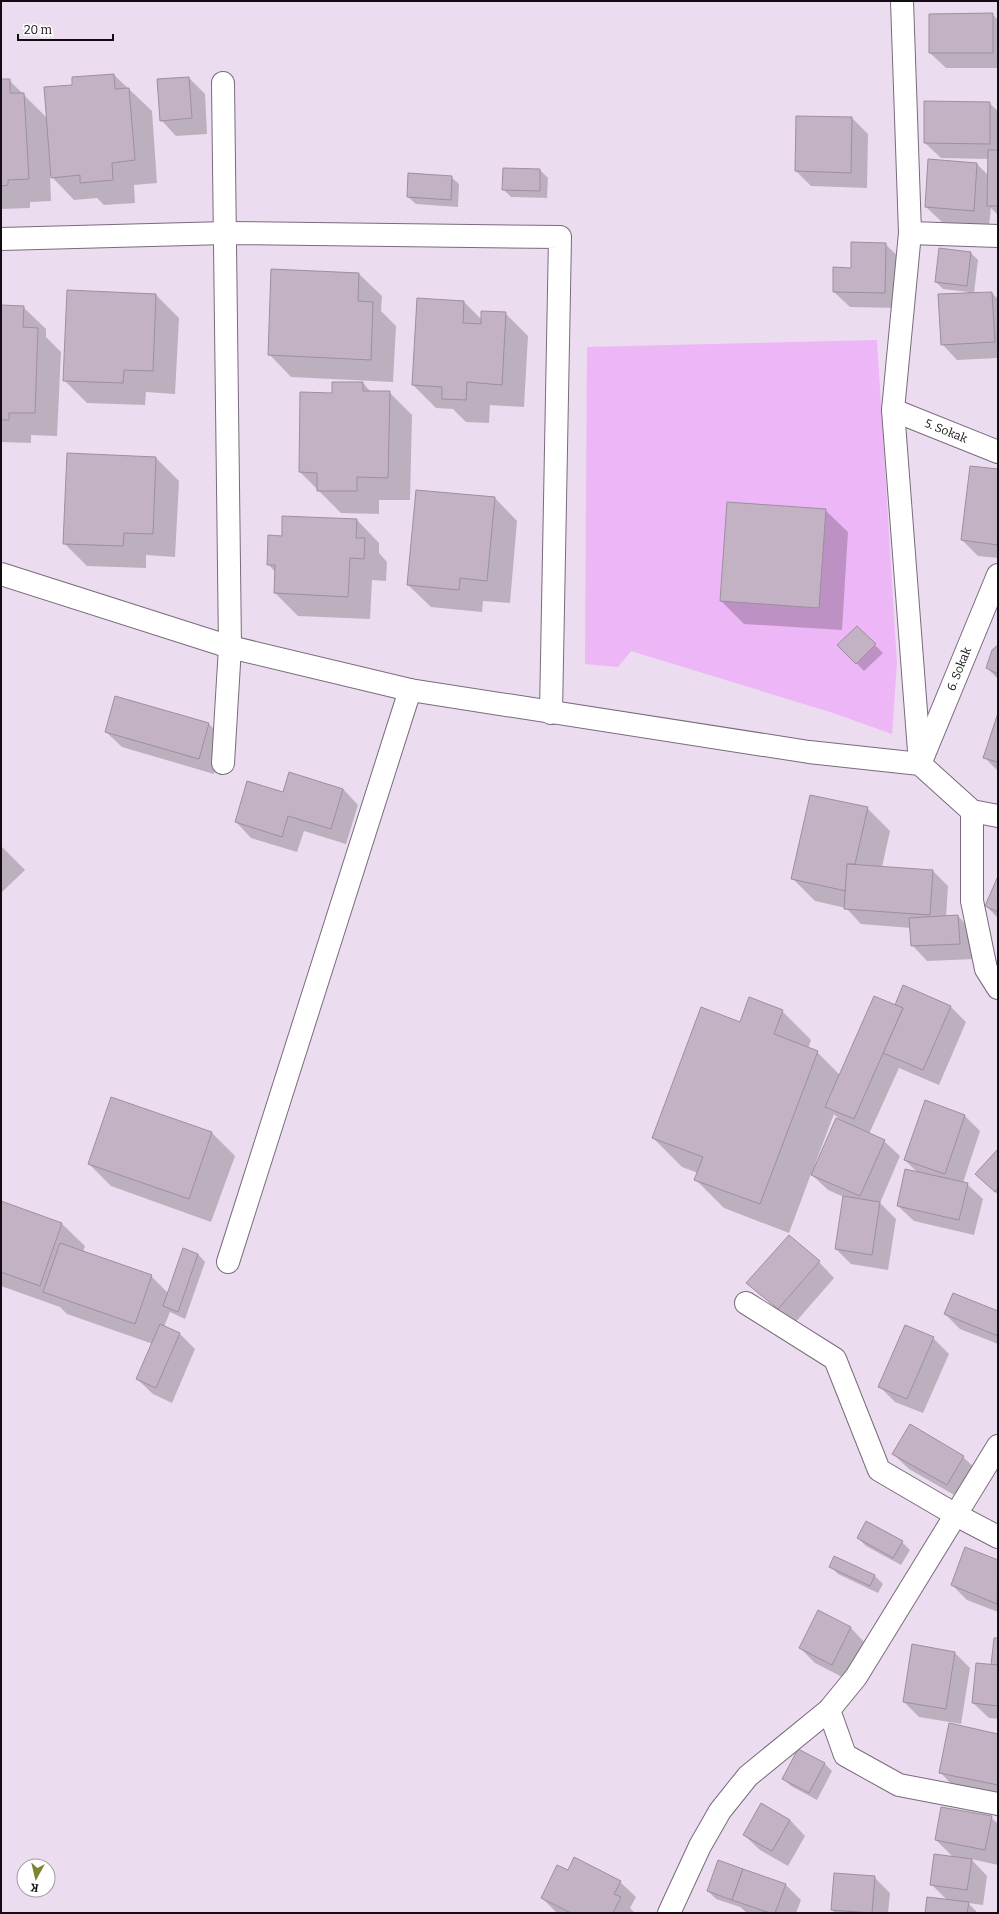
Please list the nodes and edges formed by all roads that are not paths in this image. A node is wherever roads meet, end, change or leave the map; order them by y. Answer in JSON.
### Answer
{"nodes":[{"id":1,"x":902,"y":1,"type":"edge"},
{"id":2,"x":223,"y":83,"type":"dead end"},
{"id":3,"x":226,"y":233,"type":"junction"},
{"id":4,"x":910,"y":233,"type":"junction"},
{"id":5,"x":998,"y":236,"type":"edge"},
{"id":6,"x":1,"y":239,"type":"edge"},
{"id":7,"x":893,"y":410,"type":"junction"},
{"id":8,"x":998,"y":452,"type":"edge"},
{"id":9,"x":1,"y":574,"type":"edge"},
{"id":10,"x":998,"y":575,"type":"edge"},
{"id":11,"x":230,"y":647,"type":"junction"},
{"id":12,"x":410,"y":690,"type":"junction"},
{"id":13,"x":551,"y":712,"type":"junction"},
{"id":14,"x":223,"y":763,"type":"dead end"},
{"id":15,"x":920,"y":764,"type":"junction"},
{"id":16,"x":972,"y":811,"type":"junction"},
{"id":17,"x":998,"y":816,"type":"edge"},
{"id":18,"x":998,"y":988,"type":"edge"},
{"id":19,"x":228,"y":1262,"type":"dead end"},
{"id":20,"x":746,"y":1303,"type":"dead end"},
{"id":21,"x":998,"y":1446,"type":"edge"},
{"id":22,"x":956,"y":1516,"type":"junction"},
{"id":23,"x":998,"y":1537,"type":"edge"},
{"id":24,"x":829,"y":1710,"type":"junction"},
{"id":25,"x":998,"y":1804,"type":"edge"},
{"id":26,"x":669,"y":1913,"type":"edge"}],
"edges":[{"from":1,"to":4,"type":"street"},
{"from":2,"to":3,"type":"street"},
{"from":3,"to":6,"type":"street"},
{"from":3,"to":11,"type":"street"},
{"from":3,"to":13,"type":"street"},
{"from":4,"to":5,"type":"street"},
{"from":4,"to":7,"type":"street"},
{"from":7,"to":8,"type":"street","name":"5. Sokak"},
{"from":7,"to":15,"type":"street"},
{"from":9,"to":11,"type":"street"},
{"from":10,"to":15,"type":"street","name":"6. Sokak"},
{"from":11,"to":12,"type":"street"},
{"from":11,"to":14,"type":"street"},
{"from":12,"to":13,"type":"street"},
{"from":12,"to":19,"type":"street"},
{"from":13,"to":15,"type":"street"},
{"from":15,"to":16,"type":"street"},
{"from":16,"to":17,"type":"street"},
{"from":16,"to":18,"type":"street"},
{"from":20,"to":22,"type":"street"},
{"from":21,"to":22,"type":"street"},
{"from":22,"to":23,"type":"street"},
{"from":22,"to":24,"type":"street"},
{"from":24,"to":25,"type":"street"},
{"from":24,"to":26,"type":"street"}]}
